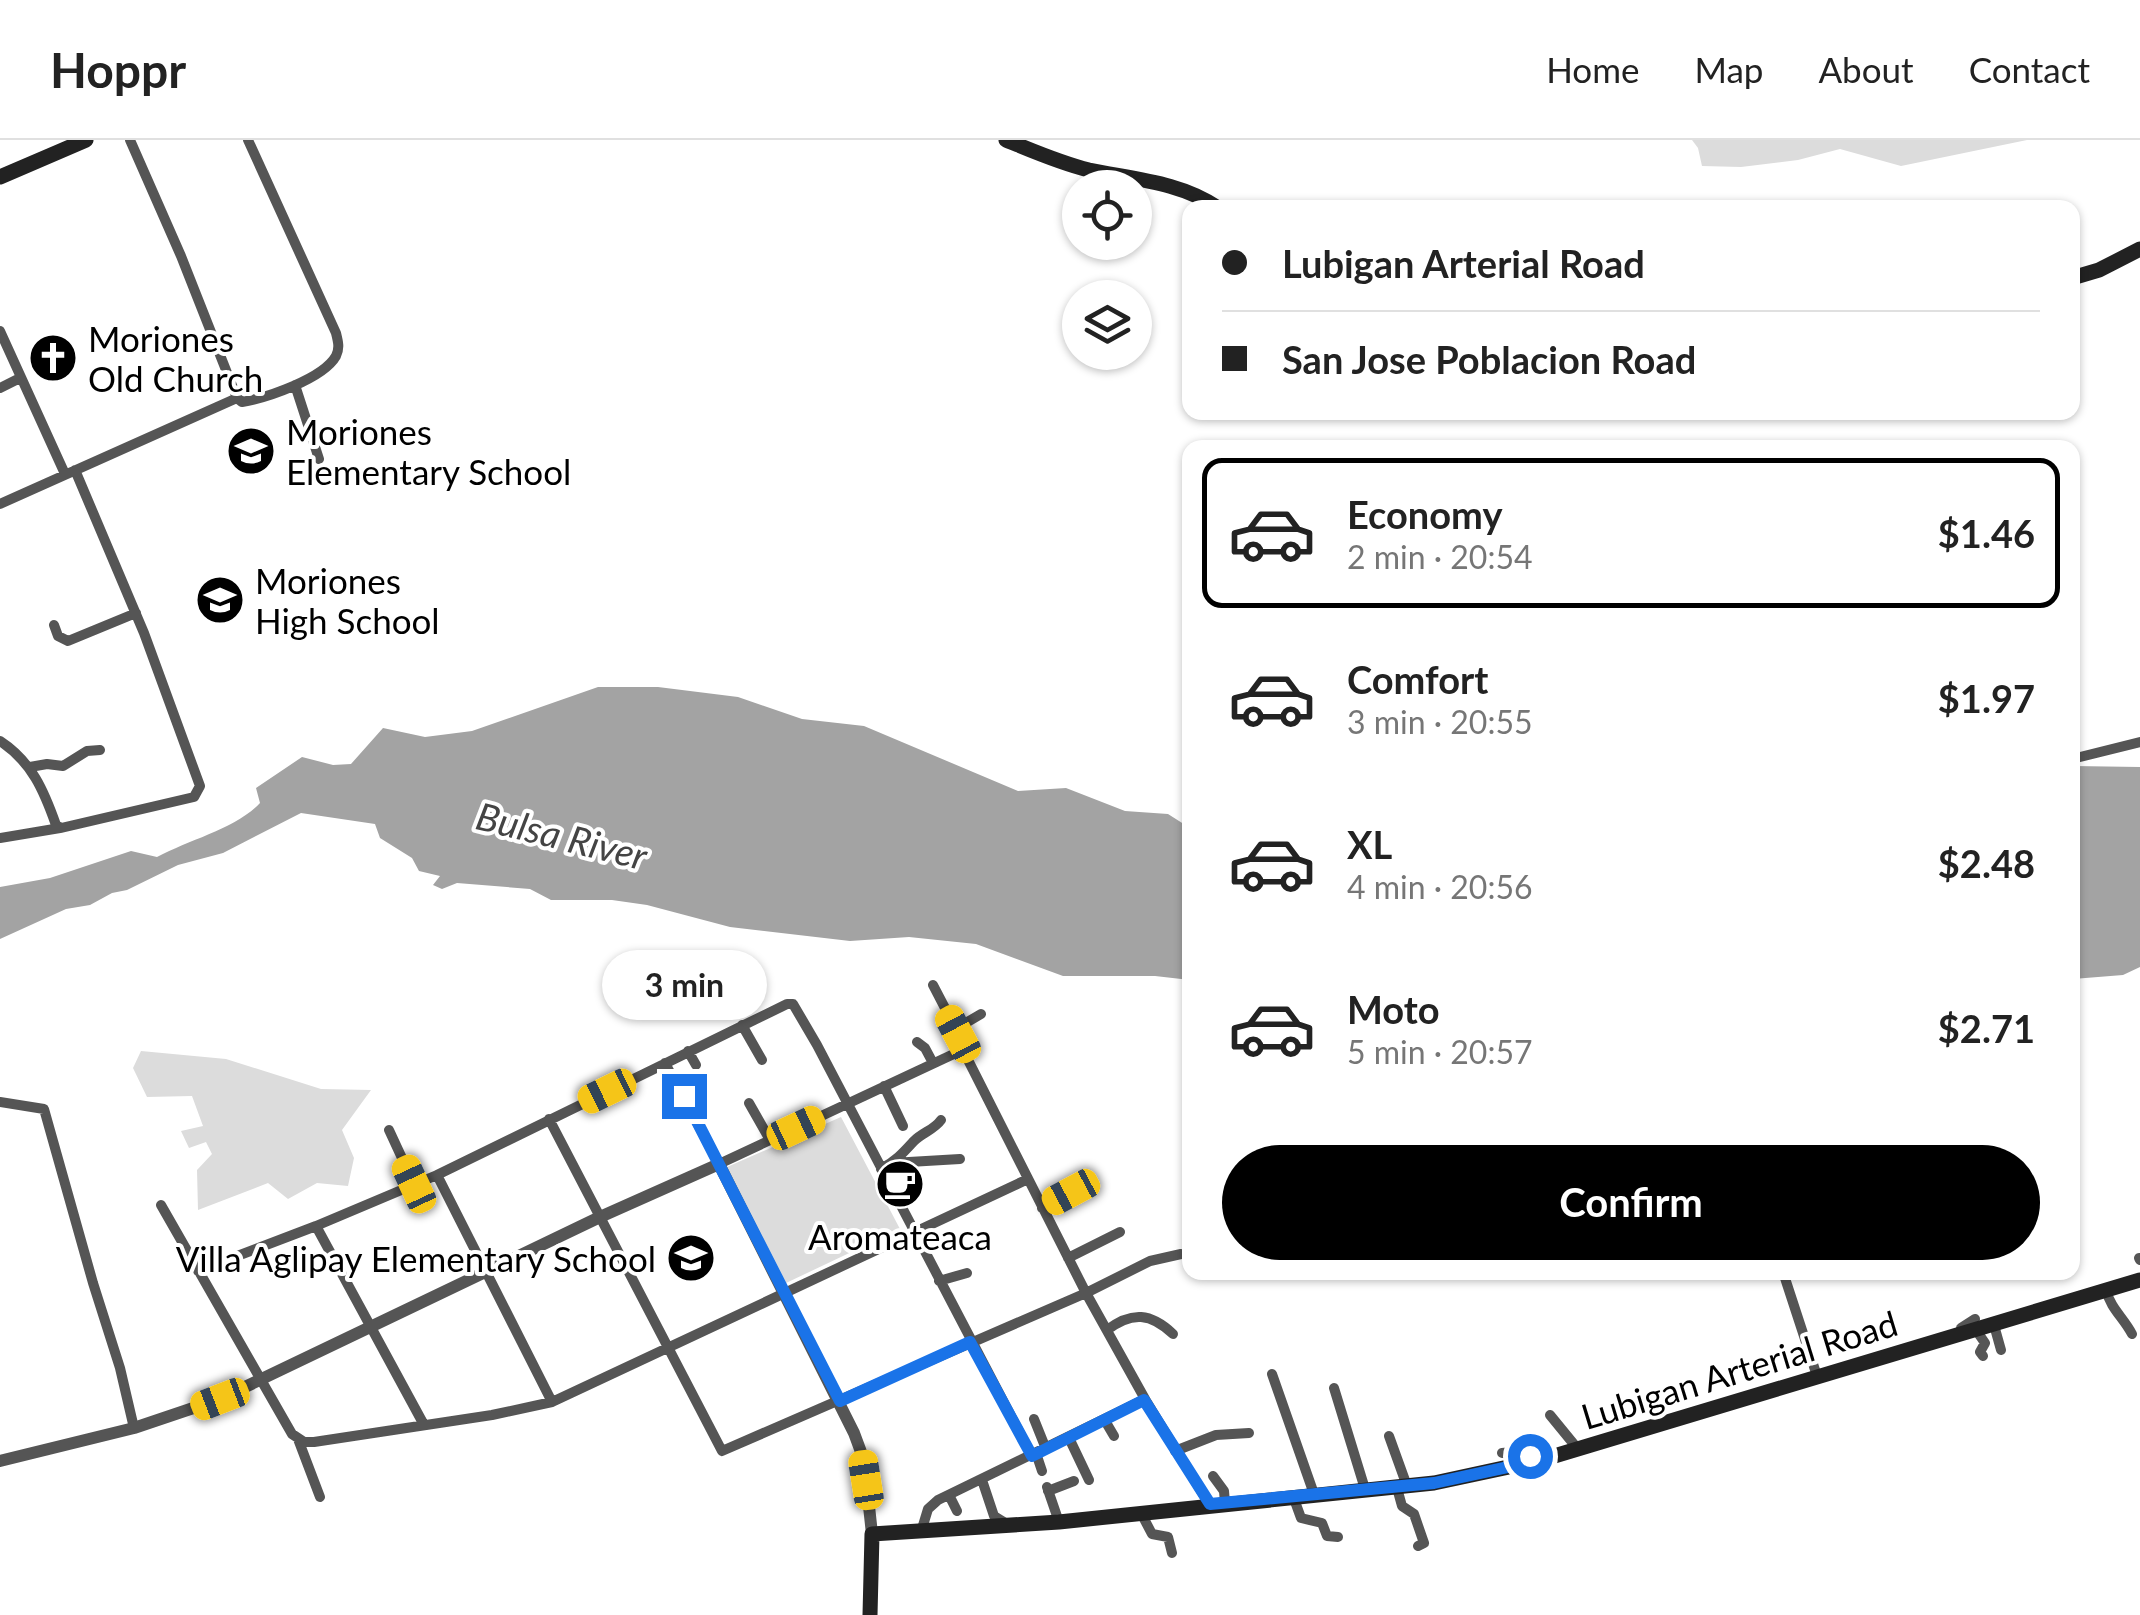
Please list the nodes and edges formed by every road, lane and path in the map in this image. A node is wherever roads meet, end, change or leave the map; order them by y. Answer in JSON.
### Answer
{"nodes":[{"id":1,"x":86,"y":140,"type":"edge"},
{"id":2,"x":130,"y":140,"type":"edge"},
{"id":3,"x":248,"y":140,"type":"edge"},
{"id":4,"x":1006,"y":140,"type":"edge"},
{"id":5,"x":0,"y":177,"type":"edge"},
{"id":6,"x":1207,"y":200,"type":"edge"},
{"id":7,"x":2140,"y":249,"type":"edge"},
{"id":8,"x":2080,"y":276,"type":"edge"},
{"id":9,"x":0,"y":330,"type":"edge"},
{"id":10,"x":20,"y":378,"type":"junction"},
{"id":11,"x":295,"y":385,"type":"junction"},
{"id":12,"x":0,"y":388,"type":"edge"},
{"id":13,"x":237,"y":398,"type":"junction"},
{"id":14,"x":319,"y":458,"type":"dead end"},
{"id":15,"x":70,"y":472,"type":"junction"},
{"id":16,"x":0,"y":504,"type":"edge"},
{"id":17,"x":136,"y":613,"type":"junction"},
{"id":18,"x":54,"y":625,"type":"dead end"},
{"id":19,"x":0,"y":742,"type":"edge"},
{"id":20,"x":2140,"y":742,"type":"edge"},
{"id":21,"x":100,"y":750,"type":"dead end"},
{"id":22,"x":2080,"y":757,"type":"edge"},
{"id":23,"x":30,"y":767,"type":"junction"},
{"id":24,"x":60,"y":828,"type":"junction"},
{"id":25,"x":0,"y":838,"type":"edge"},
{"id":26,"x":933,"y":985,"type":"dead end"},
{"id":27,"x":981,"y":1014,"type":"dead end"},
{"id":28,"x":742,"y":1025,"type":"junction"},
{"id":29,"x":958,"y":1034,"type":"junction"},
{"id":30,"x":917,"y":1042,"type":"dead end"},
{"id":31,"x":688,"y":1051,"type":"junction"},
{"id":32,"x":963,"y":1052,"type":"junction"},
{"id":33,"x":762,"y":1060,"type":"dead end"},
{"id":34,"x":666,"y":1063,"type":"junction"},
{"id":35,"x":933,"y":1064,"type":"junction"},
{"id":36,"x":696,"y":1065,"type":"dead end"},
{"id":37,"x":884,"y":1086,"type":"junction"},
{"id":38,"x":0,"y":1102,"type":"edge"},
{"id":39,"x":749,"y":1104,"type":"dead end"},
{"id":40,"x":847,"y":1104,"type":"junction"},
{"id":41,"x":548,"y":1119,"type":"junction"},
{"id":42,"x":941,"y":1120,"type":"dead end"},
{"id":43,"x":903,"y":1126,"type":"dead end"},
{"id":44,"x":389,"y":1130,"type":"dead end"},
{"id":45,"x":770,"y":1140,"type":"junction"},
{"id":46,"x":960,"y":1159,"type":"dead end"},
{"id":47,"x":720,"y":1164,"type":"junction"},
{"id":48,"x":886,"y":1166,"type":"junction"},
{"id":49,"x":436,"y":1175,"type":"junction"},
{"id":50,"x":1028,"y":1179,"type":"junction"},
{"id":51,"x":414,"y":1184,"type":"junction"},
{"id":52,"x":1071,"y":1192,"type":"dead end"},
{"id":53,"x":161,"y":1206,"type":"dead end"},
{"id":54,"x":1042,"y":1208,"type":"junction"},
{"id":55,"x":600,"y":1217,"type":"junction"},
{"id":56,"x":316,"y":1226,"type":"junction"},
{"id":57,"x":1120,"y":1232,"type":"dead end"},
{"id":58,"x":914,"y":1234,"type":"junction"},
{"id":59,"x":1181,"y":1254,"type":"dead end"},
{"id":60,"x":1068,"y":1258,"type":"junction"},
{"id":61,"x":198,"y":1271,"type":"junction"},
{"id":62,"x":488,"y":1272,"type":"junction"},
{"id":63,"x":967,"y":1274,"type":"dead end"},
{"id":64,"x":1786,"y":1280,"type":"edge"},
{"id":65,"x":2140,"y":1280,"type":"edge"},
{"id":66,"x":939,"y":1281,"type":"junction"},
{"id":67,"x":2106,"y":1290,"type":"junction"},
{"id":68,"x":1086,"y":1293,"type":"junction"},
{"id":69,"x":783,"y":1295,"type":"junction"},
{"id":70,"x":1994,"y":1325,"type":"junction"},
{"id":71,"x":371,"y":1328,"type":"junction"},
{"id":72,"x":1971,"y":1328,"type":"junction"},
{"id":73,"x":1107,"y":1330,"type":"junction"},
{"id":74,"x":1173,"y":1334,"type":"dead end"},
{"id":75,"x":2132,"y":1334,"type":"dead end"},
{"id":76,"x":970,"y":1342,"type":"junction"},
{"id":77,"x":667,"y":1347,"type":"junction"},
{"id":78,"x":2001,"y":1350,"type":"dead end"},
{"id":79,"x":1982,"y":1356,"type":"dead end"},
{"id":80,"x":1272,"y":1374,"type":"dead end"},
{"id":81,"x":1817,"y":1376,"type":"junction"},
{"id":82,"x":260,"y":1380,"type":"junction"},
{"id":83,"x":1149,"y":1380,"type":"dead end"},
{"id":84,"x":1136,"y":1385,"type":"junction"},
{"id":85,"x":1334,"y":1388,"type":"dead end"},
{"id":86,"x":1144,"y":1400,"type":"junction"},
{"id":87,"x":840,"y":1401,"type":"junction"},
{"id":88,"x":552,"y":1402,"type":"junction"},
{"id":89,"x":1550,"y":1415,"type":"dead end"},
{"id":90,"x":1034,"y":1419,"type":"dead end"},
{"id":91,"x":1104,"y":1419,"type":"junction"},
{"id":92,"x":423,"y":1423,"type":"junction"},
{"id":93,"x":134,"y":1428,"type":"junction"},
{"id":94,"x":1249,"y":1434,"type":"dead end"},
{"id":95,"x":1114,"y":1436,"type":"dead end"},
{"id":96,"x":1389,"y":1436,"type":"dead end"},
{"id":97,"x":1069,"y":1438,"type":"junction"},
{"id":98,"x":298,"y":1439,"type":"junction"},
{"id":99,"x":1578,"y":1448,"type":"junction"},
{"id":100,"x":1175,"y":1451,"type":"junction"},
{"id":101,"x":1038,"y":1453,"type":"junction"},
{"id":102,"x":1502,"y":1453,"type":"dead end"},
{"id":103,"x":1541,"y":1460,"type":"junction"},
{"id":104,"x":0,"y":1461,"type":"edge"},
{"id":105,"x":1042,"y":1471,"type":"dead end"},
{"id":106,"x":1213,"y":1476,"type":"dead end"},
{"id":107,"x":982,"y":1480,"type":"junction"},
{"id":108,"x":1074,"y":1480,"type":"dead end"},
{"id":109,"x":1089,"y":1480,"type":"dead end"},
{"id":110,"x":1402,"y":1487,"type":"junction"},
{"id":111,"x":1364,"y":1488,"type":"junction"},
{"id":112,"x":1314,"y":1494,"type":"junction"},
{"id":113,"x":949,"y":1495,"type":"junction"},
{"id":114,"x":1292,"y":1496,"type":"junction"},
{"id":115,"x":320,"y":1497,"type":"dead end"},
{"id":116,"x":1217,"y":1503,"type":"junction"},
{"id":117,"x":957,"y":1511,"type":"dead end"},
{"id":118,"x":1141,"y":1514,"type":"junction"},
{"id":119,"x":1059,"y":1522,"type":"junction"},
{"id":120,"x":1010,"y":1525,"type":"junction"},
{"id":121,"x":921,"y":1532,"type":"junction"},
{"id":122,"x":872,"y":1534,"type":"junction"},
{"id":123,"x":1338,"y":1538,"type":"dead end"},
{"id":124,"x":1418,"y":1546,"type":"dead end"},
{"id":125,"x":1172,"y":1553,"type":"dead end"},
{"id":126,"x":870,"y":1611,"type":"edge"}],
"edges":[{"from":1,"to":5,"type":"main road"},
{"from":2,"to":13,"type":"street"},
{"from":3,"to":11,"type":"street"},
{"from":4,"to":6,"type":"main road"},
{"from":7,"to":8,"type":"main road"},
{"from":9,"to":10,"type":"street"},
{"from":10,"to":12,"type":"street"},
{"from":10,"to":15,"type":"street"},
{"from":11,"to":13,"type":"street"},
{"from":11,"to":14,"type":"street"},
{"from":13,"to":15,"type":"street"},
{"from":15,"to":16,"type":"street"},
{"from":15,"to":17,"type":"street"},
{"from":17,"to":18,"type":"street"},
{"from":17,"to":24,"type":"street"},
{"from":19,"to":23,"type":"street"},
{"from":20,"to":22,"type":"street"},
{"from":21,"to":23,"type":"street"},
{"from":23,"to":24,"type":"street"},
{"from":24,"to":25,"type":"street"},
{"from":26,"to":29,"type":"street"},
{"from":27,"to":29,"type":"street"},
{"from":28,"to":31,"type":"street"},
{"from":28,"to":33,"type":"street"},
{"from":28,"to":40,"type":"street"},
{"from":29,"to":32,"type":"street"},
{"from":30,"to":35,"type":"street"},
{"from":31,"to":34,"type":"street"},
{"from":31,"to":36,"type":"street"},
{"from":32,"to":35,"type":"street"},
{"from":32,"to":50,"type":"street"},
{"from":34,"to":41,"type":"street"},
{"from":34,"to":47,"type":"street"},
{"from":35,"to":37,"type":"street"},
{"from":37,"to":40,"type":"street"},
{"from":37,"to":43,"type":"street"},
{"from":38,"to":93,"type":"street"},
{"from":39,"to":45,"type":"street"},
{"from":40,"to":45,"type":"street"},
{"from":40,"to":48,"type":"street"},
{"from":41,"to":49,"type":"street"},
{"from":41,"to":55,"type":"street"},
{"from":42,"to":48,"type":"street"},
{"from":44,"to":51,"type":"street"},
{"from":45,"to":47,"type":"street"},
{"from":46,"to":48,"type":"street"},
{"from":47,"to":55,"type":"street"},
{"from":47,"to":69,"type":"street"},
{"from":48,"to":58,"type":"street"},
{"from":49,"to":51,"type":"street"},
{"from":49,"to":62,"type":"street"},
{"from":50,"to":54,"type":"street"},
{"from":50,"to":58,"type":"street"},
{"from":51,"to":56,"type":"street"},
{"from":52,"to":54,"type":"street"},
{"from":53,"to":61,"type":"street"},
{"from":54,"to":60,"type":"street"},
{"from":55,"to":62,"type":"street"},
{"from":55,"to":77,"type":"street"},
{"from":56,"to":61,"type":"street"},
{"from":56,"to":71,"type":"street"},
{"from":57,"to":60,"type":"street"},
{"from":58,"to":66,"type":"street"},
{"from":58,"to":69,"type":"street"},
{"from":59,"to":68,"type":"street"},
{"from":60,"to":68,"type":"street"},
{"from":61,"to":82,"type":"street"},
{"from":62,"to":71,"type":"street"},
{"from":62,"to":88,"type":"street"},
{"from":63,"to":66,"type":"street"},
{"from":64,"to":81,"type":"street"},
{"from":65,"to":67,"type":"main road","name":"Lubigan Arterial Road"},
{"from":66,"to":76,"type":"street"},
{"from":67,"to":70,"type":"main road","name":"Lubigan Arterial Road"},
{"from":67,"to":75,"type":"street"},
{"from":68,"to":73,"type":"street"},
{"from":68,"to":76,"type":"street"},
{"from":69,"to":77,"type":"street"},
{"from":69,"to":87,"type":"street"},
{"from":70,"to":72,"type":"main road","name":"Lubigan Arterial Road"},
{"from":70,"to":78,"type":"street"},
{"from":71,"to":82,"type":"street"},
{"from":71,"to":92,"type":"street"},
{"from":72,"to":79,"type":"street"},
{"from":72,"to":81,"type":"main road","name":"Lubigan Arterial Road"},
{"from":73,"to":74,"type":"street"},
{"from":73,"to":84,"type":"street"},
{"from":76,"to":87,"type":"street"},
{"from":76,"to":101,"type":"street"},
{"from":77,"to":87,"type":"street"},
{"from":77,"to":88,"type":"street"},
{"from":80,"to":112,"type":"street"},
{"from":81,"to":99,"type":"main road","name":"Lubigan Arterial Road"},
{"from":82,"to":93,"type":"street"},
{"from":82,"to":98,"type":"street"},
{"from":83,"to":84,"type":"street"},
{"from":84,"to":86,"type":"street"},
{"from":85,"to":111,"type":"street"},
{"from":86,"to":91,"type":"street"},
{"from":86,"to":100,"type":"street"},
{"from":87,"to":122,"type":"street"},
{"from":88,"to":92,"type":"street"},
{"from":89,"to":99,"type":"street"},
{"from":90,"to":101,"type":"street"},
{"from":91,"to":95,"type":"street"},
{"from":91,"to":97,"type":"street"},
{"from":92,"to":98,"type":"street"},
{"from":93,"to":104,"type":"street"},
{"from":94,"to":100,"type":"street"},
{"from":96,"to":110,"type":"street"},
{"from":97,"to":101,"type":"street"},
{"from":97,"to":109,"type":"street"},
{"from":98,"to":115,"type":"street"},
{"from":99,"to":103,"type":"main road","name":"Lubigan Arterial Road"},
{"from":100,"to":116,"type":"street"},
{"from":101,"to":105,"type":"street"},
{"from":101,"to":107,"type":"street"},
{"from":102,"to":103,"type":"street"},
{"from":103,"to":110,"type":"main road","name":"Lubigan Arterial Road"},
{"from":106,"to":116,"type":"street"},
{"from":107,"to":113,"type":"street"},
{"from":107,"to":120,"type":"street"},
{"from":108,"to":119,"type":"street"},
{"from":110,"to":111,"type":"main road","name":"Lubigan Arterial Road"},
{"from":110,"to":124,"type":"street"},
{"from":111,"to":112,"type":"main road","name":"Lubigan Arterial Road"},
{"from":112,"to":114,"type":"main road","name":"Lubigan Arterial Road"},
{"from":113,"to":117,"type":"street"},
{"from":113,"to":121,"type":"street"},
{"from":114,"to":116,"type":"main road","name":"Lubigan Arterial Road"},
{"from":114,"to":123,"type":"street"},
{"from":116,"to":118,"type":"main road","name":"Lubigan Arterial Road"},
{"from":118,"to":119,"type":"main road","name":"Lubigan Arterial Road"},
{"from":118,"to":125,"type":"street"},
{"from":119,"to":120,"type":"main road","name":"Lubigan Arterial Road"},
{"from":120,"to":121,"type":"main road","name":"Lubigan Arterial Road"},
{"from":121,"to":122,"type":"main road","name":"Lubigan Arterial Road"},
{"from":122,"to":126,"type":"main road"}]}
